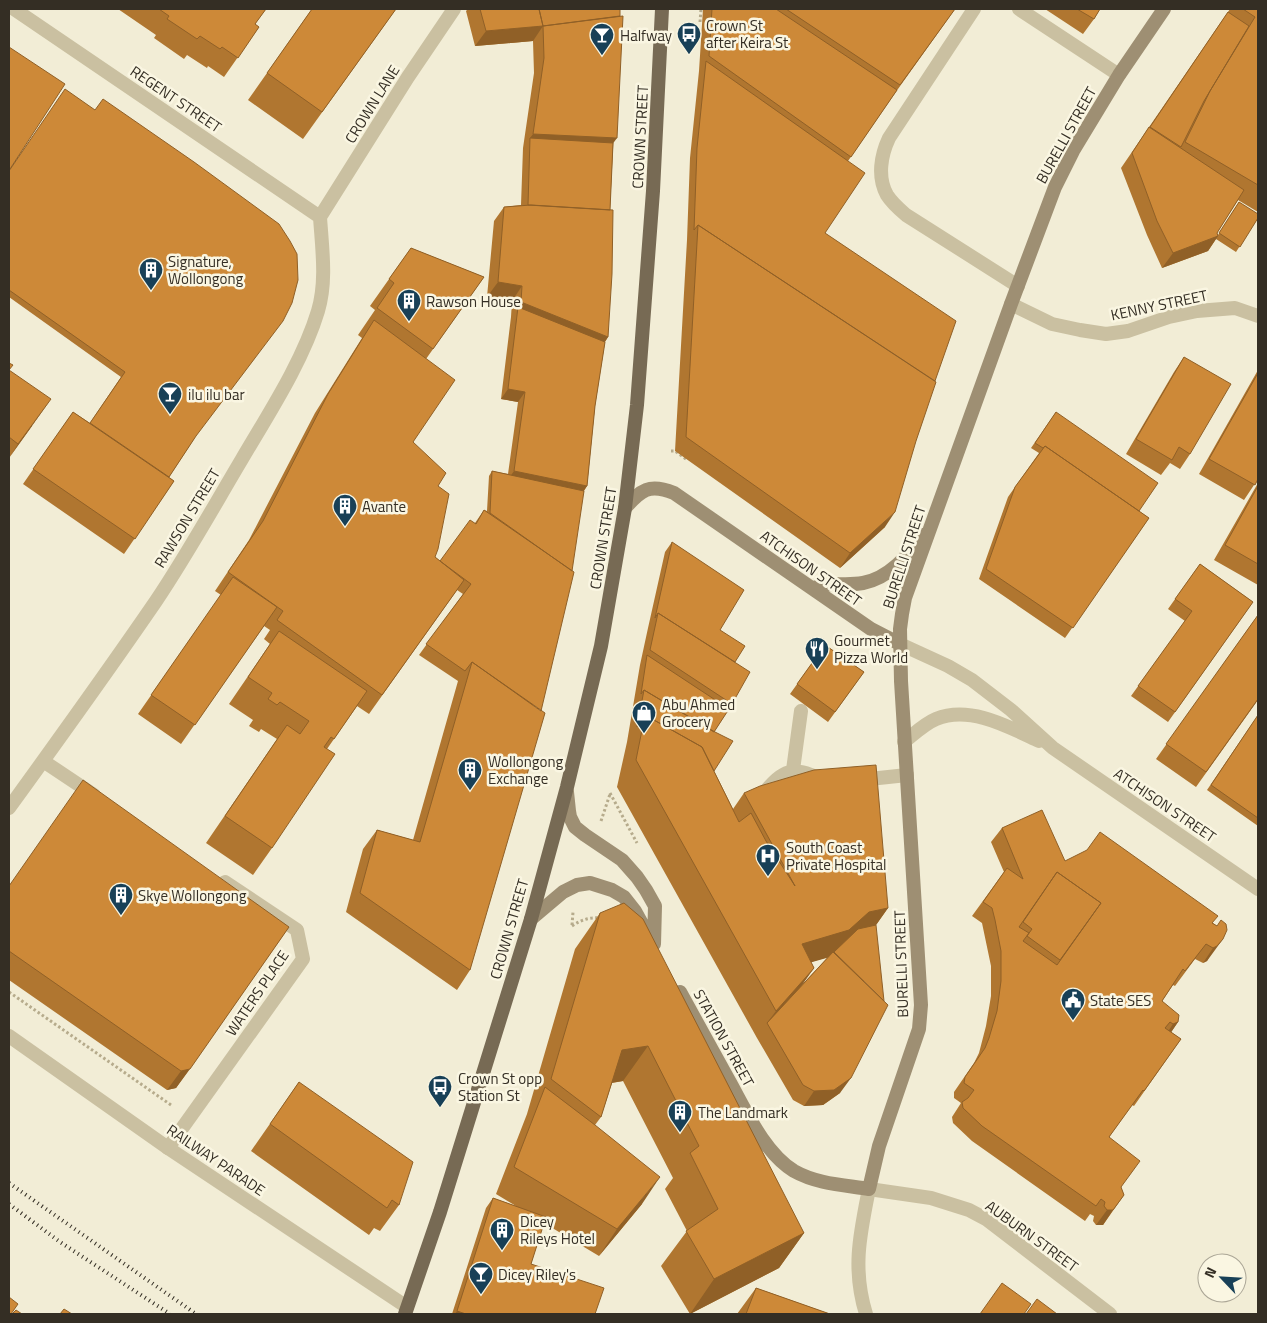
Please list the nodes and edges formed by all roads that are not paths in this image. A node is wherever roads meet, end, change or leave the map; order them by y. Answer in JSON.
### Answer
{"nodes":[{"id":1,"x":14,"y":9,"type":"edge"},
{"id":2,"x":454,"y":9,"type":"edge"},
{"id":3,"x":662,"y":9,"type":"edge"},
{"id":4,"x":974,"y":9,"type":"edge"},
{"id":5,"x":1019,"y":9,"type":"edge"},
{"id":6,"x":1164,"y":9,"type":"edge"},
{"id":7,"x":1118,"y":75,"type":"junction"},
{"id":8,"x":320,"y":217,"type":"junction"},
{"id":9,"x":1018,"y":286,"type":"junction"},
{"id":10,"x":1011,"y":304,"type":"junction"},
{"id":11,"x":1258,"y":316,"type":"edge"},
{"id":12,"x":625,"y":508,"type":"junction"},
{"id":13,"x":934,"y":518,"type":"junction"},
{"id":14,"x":813,"y":588,"type":"junction"},
{"id":15,"x":900,"y":644,"type":"junction"},
{"id":16,"x":801,"y":711,"type":"dead end"},
{"id":17,"x":904,"y":742,"type":"junction"},
{"id":18,"x":1053,"y":748,"type":"junction"},
{"id":19,"x":43,"y":760,"type":"junction"},
{"id":20,"x":793,"y":770,"type":"junction"},
{"id":21,"x":906,"y":775,"type":"junction"},
{"id":22,"x":567,"y":787,"type":"junction"},
{"id":23,"x":758,"y":800,"type":"edge"},
{"id":24,"x":109,"y":804,"type":"edge"},
{"id":25,"x":9,"y":808,"type":"edge"},
{"id":26,"x":215,"y":876,"type":"edge"},
{"id":27,"x":1258,"y":889,"type":"edge"},
{"id":28,"x":531,"y":920,"type":"junction"},
{"id":29,"x":672,"y":978,"type":"edge"},
{"id":30,"x":9,"y":1036,"type":"edge"},
{"id":31,"x":168,"y":1148,"type":"junction"},
{"id":32,"x":868,"y":1189,"type":"junction"},
{"id":33,"x":406,"y":1311,"type":"edge"},
{"id":34,"x":866,"y":1314,"type":"edge"},
{"id":35,"x":1110,"y":1314,"type":"edge"}],
"edges":[{"from":1,"to":8,"type":"street","name":"REGENT STREET"},
{"from":2,"to":8,"type":"street","name":"CROWN LANE"},
{"from":3,"to":12,"type":"main road","name":"CROWN STREET"},
{"from":4,"to":9,"type":"street"},
{"from":5,"to":7,"type":"street"},
{"from":6,"to":7,"type":"main road","name":"BURELLI STREET"},
{"from":7,"to":9,"type":"main road","name":"BURELLI STREET"},
{"from":8,"to":19,"type":"street","name":"RAWSON STREET"},
{"from":9,"to":10,"type":"main road","name":"BURELLI STREET"},
{"from":10,"to":11,"type":"street","name":"KENNY STREET"},
{"from":10,"to":13,"type":"main road","name":"BURELLI STREET"},
{"from":12,"to":14,"type":"main road","name":"ATCHISON STREET"},
{"from":12,"to":22,"type":"main road","name":"CROWN STREET"},
{"from":13,"to":14,"type":"main road"},
{"from":13,"to":15,"type":"main road","name":"BURELLI STREET"},
{"from":14,"to":15,"type":"main road","name":"ATCHISON STREET"},
{"from":15,"to":17,"type":"main road","name":"BURELLI STREET"},
{"from":15,"to":18,"type":"street","name":"ATCHISON STREET"},
{"from":16,"to":20,"type":"street"},
{"from":17,"to":18,"type":"street","name":"ATCHISON STREET"},
{"from":17,"to":21,"type":"main road","name":"BURELLI STREET"},
{"from":18,"to":27,"type":"street","name":"ATCHISON STREET"},
{"from":19,"to":24,"type":"street"},
{"from":19,"to":25,"type":"street","name":"RAWSON STREET"},
{"from":20,"to":21,"type":"street"},
{"from":20,"to":23,"type":"street"},
{"from":21,"to":32,"type":"main road","name":"BURELLI STREET"},
{"from":22,"to":28,"type":"main road","name":"CROWN STREET"},
{"from":22,"to":28,"type":"main road"},
{"from":26,"to":31,"type":"street","name":"WATERS PLACE"},
{"from":28,"to":33,"type":"main road","name":"CROWN STREET"},
{"from":29,"to":32,"type":"main road","name":"STATION STREET"},
{"from":30,"to":31,"type":"street","name":"RAILWAY PARADE"},
{"from":31,"to":33,"type":"street","name":"RAILWAY PARADE"},
{"from":32,"to":34,"type":"street"},
{"from":32,"to":35,"type":"street","name":"AUBURN STREET"}]}
